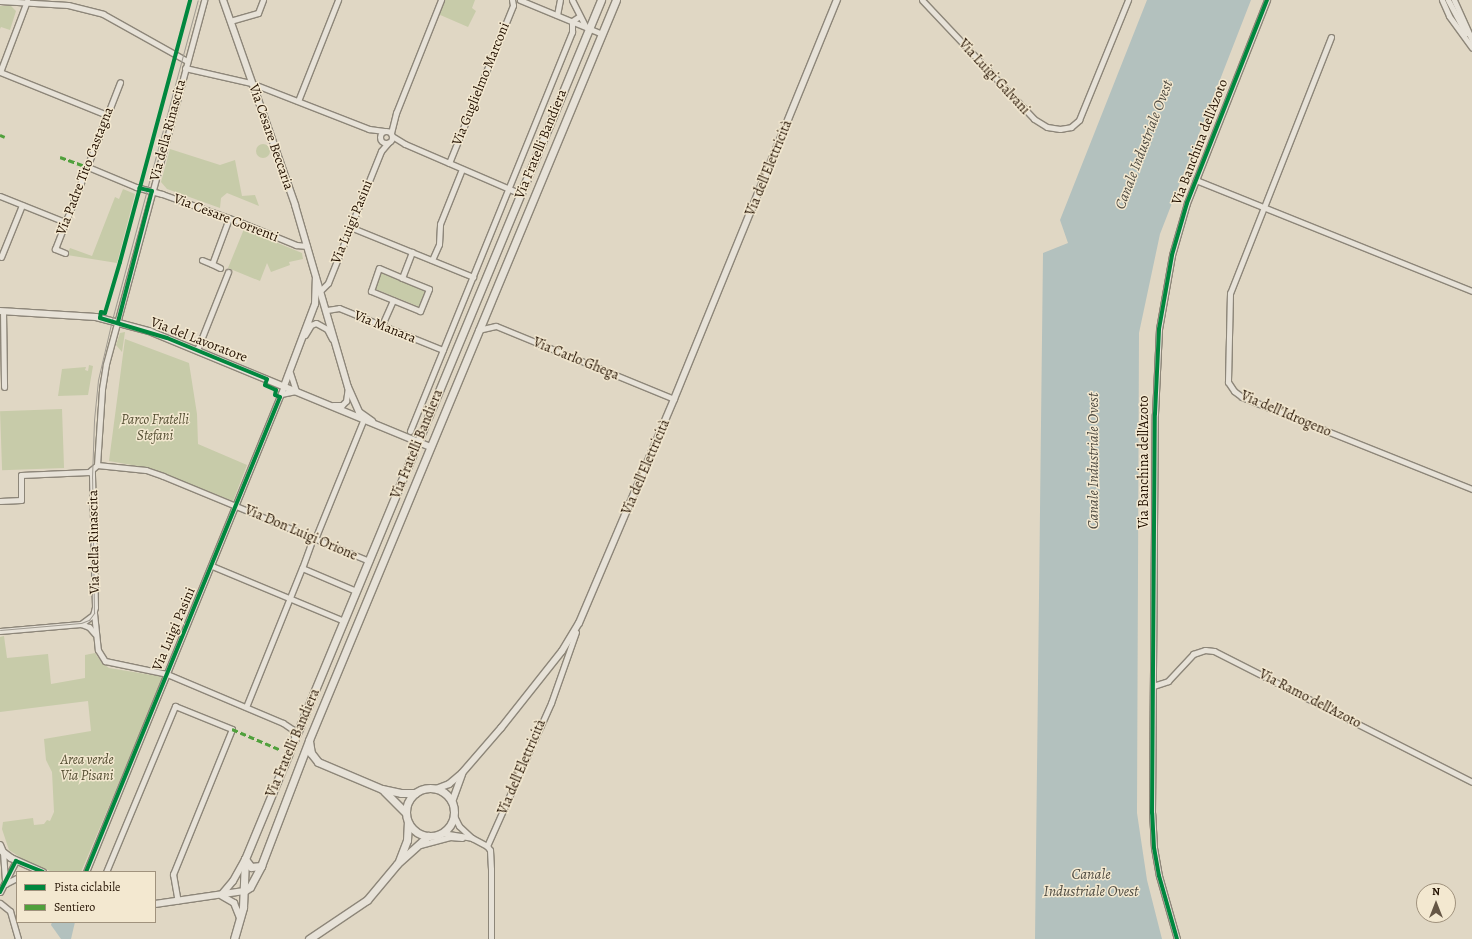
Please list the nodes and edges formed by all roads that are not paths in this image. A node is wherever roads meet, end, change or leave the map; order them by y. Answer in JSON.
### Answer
{"nodes":[{"id":1,"x":204,"y":0,"type":"edge"},
{"id":2,"x":223,"y":0,"type":"edge"},
{"id":3,"x":263,"y":0,"type":"edge"},
{"id":4,"x":338,"y":0,"type":"edge"},
{"id":5,"x":441,"y":0,"type":"edge"},
{"id":6,"x":521,"y":0,"type":"edge"},
{"id":7,"x":560,"y":0,"type":"edge"},
{"id":8,"x":572,"y":0,"type":"edge"},
{"id":9,"x":600,"y":0,"type":"edge"},
{"id":10,"x":616,"y":0,"type":"edge"},
{"id":11,"x":837,"y":0,"type":"edge"},
{"id":12,"x":922,"y":0,"type":"edge"},
{"id":13,"x":1128,"y":0,"type":"edge"},
{"id":14,"x":1267,"y":0,"type":"edge"},
{"id":15,"x":1442,"y":0,"type":"edge"},
{"id":16,"x":1448,"y":0,"type":"edge"},
{"id":17,"x":1454,"y":0,"type":"edge"},
{"id":18,"x":0,"y":1,"type":"edge"},
{"id":19,"x":24,"y":1,"type":"edge"},
{"id":20,"x":512,"y":2,"type":"edge"},
{"id":21,"x":557,"y":15,"type":"junction"},
{"id":22,"x":580,"y":16,"type":"junction"},
{"id":23,"x":230,"y":21,"type":"junction"},
{"id":24,"x":572,"y":21,"type":"junction"},
{"id":25,"x":587,"y":27,"type":"junction"},
{"id":26,"x":602,"y":34,"type":"junction"},
{"id":27,"x":1331,"y":37,"type":"dead end"},
{"id":28,"x":1472,"y":40,"type":"edge"},
{"id":29,"x":1472,"y":45,"type":"edge"},
{"id":30,"x":1472,"y":48,"type":"edge"},
{"id":31,"x":187,"y":61,"type":"junction"},
{"id":32,"x":185,"y":68,"type":"junction"},
{"id":33,"x":0,"y":72,"type":"edge"},
{"id":34,"x":120,"y":82,"type":"dead end"},
{"id":35,"x":252,"y":83,"type":"junction"},
{"id":36,"x":298,"y":100,"type":"junction"},
{"id":37,"x":107,"y":115,"type":"junction"},
{"id":38,"x":369,"y":129,"type":"junction"},
{"id":39,"x":389,"y":136,"type":"junction"},
{"id":40,"x":381,"y":139,"type":"junction"},
{"id":41,"x":381,"y":151,"type":"junction"},
{"id":42,"x":449,"y":162,"type":"junction"},
{"id":43,"x":88,"y":167,"type":"junction"},
{"id":44,"x":462,"y":169,"type":"junction"},
{"id":45,"x":1196,"y":180,"type":"junction"},
{"id":46,"x":510,"y":188,"type":"junction"},
{"id":47,"x":152,"y":191,"type":"junction"},
{"id":48,"x":520,"y":194,"type":"junction"},
{"id":49,"x":0,"y":196,"type":"edge"},
{"id":50,"x":22,"y":205,"type":"junction"},
{"id":51,"x":1263,"y":207,"type":"junction"},
{"id":52,"x":229,"y":218,"type":"junction"},
{"id":53,"x":65,"y":222,"type":"junction"},
{"id":54,"x":350,"y":228,"type":"junction"},
{"id":55,"x":307,"y":246,"type":"junction"},
{"id":56,"x":412,"y":252,"type":"junction"},
{"id":57,"x":65,"y":253,"type":"dead end"},
{"id":58,"x":1,"y":257,"type":"dead end"},
{"id":59,"x":202,"y":260,"type":"dead end"},
{"id":60,"x":432,"y":260,"type":"junction"},
{"id":61,"x":212,"y":264,"type":"junction"},
{"id":62,"x":220,"y":268,"type":"dead end"},
{"id":63,"x":228,"y":272,"type":"dead end"},
{"id":64,"x":316,"y":274,"type":"junction"},
{"id":65,"x":473,"y":277,"type":"junction"},
{"id":66,"x":402,"y":278,"type":"junction"},
{"id":67,"x":1470,"y":289,"type":"edge"},
{"id":68,"x":321,"y":290,"type":"junction"},
{"id":69,"x":393,"y":300,"type":"junction"},
{"id":70,"x":327,"y":310,"type":"junction"},
{"id":71,"x":2,"y":311,"type":"edge"},
{"id":72,"x":118,"y":322,"type":"junction"},
{"id":73,"x":382,"y":326,"type":"junction"},
{"id":74,"x":477,"y":330,"type":"junction"},
{"id":75,"x":303,"y":338,"type":"junction"},
{"id":76,"x":332,"y":339,"type":"junction"},
{"id":77,"x":197,"y":350,"type":"junction"},
{"id":78,"x":443,"y":350,"type":"junction"},
{"id":79,"x":290,"y":371,"type":"junction"},
{"id":80,"x":284,"y":386,"type":"junction"},
{"id":81,"x":4,"y":387,"type":"dead end"},
{"id":82,"x":348,"y":387,"type":"junction"},
{"id":83,"x":296,"y":391,"type":"junction"},
{"id":84,"x":281,"y":394,"type":"junction"},
{"id":85,"x":674,"y":400,"type":"junction"},
{"id":86,"x":328,"y":404,"type":"junction"},
{"id":87,"x":363,"y":421,"type":"junction"},
{"id":88,"x":373,"y":422,"type":"junction"},
{"id":89,"x":410,"y":431,"type":"dead end"},
{"id":90,"x":418,"y":441,"type":"junction"},
{"id":91,"x":431,"y":447,"type":"junction"},
{"id":92,"x":97,"y":465,"type":"junction"},
{"id":93,"x":91,"y":471,"type":"junction"},
{"id":94,"x":1472,"y":489,"type":"edge"},
{"id":95,"x":0,"y":501,"type":"edge"},
{"id":96,"x":236,"y":505,"type":"junction"},
{"id":97,"x":314,"y":539,"type":"junction"},
{"id":98,"x":369,"y":561,"type":"junction"},
{"id":99,"x":212,"y":566,"type":"junction"},
{"id":100,"x":302,"y":568,"type":"junction"},
{"id":101,"x":356,"y":591,"type":"junction"},
{"id":102,"x":289,"y":598,"type":"junction"},
{"id":103,"x":94,"y":613,"type":"junction"},
{"id":104,"x":344,"y":621,"type":"junction"},
{"id":105,"x":78,"y":624,"type":"junction"},
{"id":106,"x":579,"y":624,"type":"junction"},
{"id":107,"x":0,"y":631,"type":"edge"},
{"id":108,"x":96,"y":637,"type":"junction"},
{"id":109,"x":167,"y":674,"type":"junction"},
{"id":110,"x":1153,"y":686,"type":"junction"},
{"id":111,"x":246,"y":707,"type":"junction"},
{"id":112,"x":295,"y":739,"type":"junction"},
{"id":113,"x":309,"y":740,"type":"junction"},
{"id":114,"x":301,"y":762,"type":"junction"},
{"id":115,"x":318,"y":762,"type":"junction"},
{"id":116,"x":462,"y":773,"type":"junction"},
{"id":117,"x":1472,"y":782,"type":"edge"},
{"id":118,"x":382,"y":789,"type":"junction"},
{"id":119,"x":436,"y":789,"type":"junction"},
{"id":120,"x":415,"y":793,"type":"junction"},
{"id":121,"x":452,"y":802,"type":"junction"},
{"id":122,"x":405,"y":812,"type":"junction"},
{"id":123,"x":454,"y":816,"type":"junction"},
{"id":124,"x":408,"y":823,"type":"junction"},
{"id":125,"x":442,"y":833,"type":"junction"},
{"id":126,"x":428,"y":836,"type":"junction"},
{"id":127,"x":462,"y":838,"type":"junction"},
{"id":128,"x":472,"y":838,"type":"junction"},
{"id":129,"x":0,"y":845,"type":"edge"},
{"id":130,"x":487,"y":846,"type":"junction"},
{"id":131,"x":415,"y":847,"type":"junction"},
{"id":132,"x":3,"y":852,"type":"junction"},
{"id":133,"x":245,"y":859,"type":"junction"},
{"id":134,"x":16,"y":861,"type":"junction"},
{"id":135,"x":397,"y":864,"type":"junction"},
{"id":136,"x":261,"y":866,"type":"junction"},
{"id":137,"x":33,"y":871,"type":"edge"},
{"id":138,"x":86,"y":871,"type":"edge"},
{"id":139,"x":106,"y":871,"type":"edge"},
{"id":140,"x":16,"y":879,"type":"edge"},
{"id":141,"x":2,"y":888,"type":"edge"},
{"id":142,"x":244,"y":891,"type":"junction"},
{"id":143,"x":220,"y":896,"type":"junction"},
{"id":144,"x":178,"y":901,"type":"junction"},
{"id":145,"x":0,"y":903,"type":"edge"},
{"id":146,"x":156,"y":904,"type":"edge"},
{"id":147,"x":241,"y":921,"type":"junction"},
{"id":148,"x":18,"y":939,"type":"edge"},
{"id":149,"x":234,"y":939,"type":"edge"},
{"id":150,"x":309,"y":939,"type":"edge"},
{"id":151,"x":491,"y":939,"type":"edge"},
{"id":152,"x":1177,"y":939,"type":"edge"}],
"edges":[{"from":1,"to":31,"type":"street","name":"Via della Rinascita"},
{"from":2,"to":23,"type":"street","name":"Via Cesare Beccaria"},
{"from":3,"to":23,"type":"street"},
{"from":4,"to":36,"type":"street"},
{"from":5,"to":39,"type":"street","name":"Via Luigi Pasini"},
{"from":6,"to":20,"type":"street","name":"Via Guglielmo Marconi"},
{"from":6,"to":21,"type":"street"},
{"from":7,"to":21,"type":"street"},
{"from":8,"to":22,"type":"street"},
{"from":9,"to":25,"type":"main road","name":"Via Fratelli Bandiera"},
{"from":10,"to":26,"type":"main road","name":"Via Fratelli Bandiera"},
{"from":11,"to":85,"type":"street","name":"Via dell'Elettricità"},
{"from":12,"to":13,"type":"street","name":"Via Luigi Galvani"},
{"from":14,"to":45,"type":"street","name":"Via Banchina dell'Azoto"},
{"from":15,"to":30,"type":"street"},
{"from":16,"to":29,"type":"street"},
{"from":17,"to":28,"type":"street"},
{"from":18,"to":19,"type":"street"},
{"from":19,"to":31,"type":"street"},
{"from":19,"to":33,"type":"street"},
{"from":20,"to":42,"type":"street","name":"Via Guglielmo Marconi"},
{"from":21,"to":24,"type":"street"},
{"from":22,"to":24,"type":"street"},
{"from":22,"to":25,"type":"street"},
{"from":23,"to":35,"type":"street","name":"Via Cesare Beccaria"},
{"from":24,"to":25,"type":"street"},
{"from":24,"to":46,"type":"street","name":"Via Fratelli Bandiera"},
{"from":25,"to":26,"type":"street"},
{"from":25,"to":48,"type":"main road","name":"Via Fratelli Bandiera"},
{"from":26,"to":74,"type":"main road","name":"Via Fratelli Bandiera"},
{"from":27,"to":51,"type":"street","name":"Via dell'Idrogeno"},
{"from":31,"to":32,"type":"street","name":"Via della Rinascita"},
{"from":32,"to":35,"type":"street"},
{"from":32,"to":47,"type":"street","name":"Via della Rinascita"},
{"from":33,"to":37,"type":"street"},
{"from":34,"to":37,"type":"street","name":"Via Padre Tito Castagna"},
{"from":35,"to":36,"type":"street"},
{"from":35,"to":55,"type":"street","name":"Via Cesare Beccaria"},
{"from":36,"to":38,"type":"street"},
{"from":37,"to":43,"type":"street","name":"Via Padre Tito Castagna"},
{"from":38,"to":39,"type":"street"},
{"from":38,"to":40,"type":"street"},
{"from":39,"to":40,"type":"street"},
{"from":39,"to":40,"type":"street"},
{"from":39,"to":41,"type":"street","name":"Via Luigi Pasini"},
{"from":39,"to":42,"type":"street"},
{"from":40,"to":41,"type":"street","name":"Via Luigi Pasini"},
{"from":41,"to":54,"type":"street","name":"Via Luigi Pasini"},
{"from":42,"to":44,"type":"street"},
{"from":43,"to":47,"type":"street","name":"Via Cesare Correnti"},
{"from":43,"to":53,"type":"street","name":"Via Padre Tito Castagna"},
{"from":44,"to":46,"type":"street"},
{"from":44,"to":60,"type":"street"},
{"from":45,"to":51,"type":"street"},
{"from":45,"to":110,"type":"street","name":"Via Banchina dell'Azoto"},
{"from":46,"to":48,"type":"street"},
{"from":46,"to":65,"type":"street","name":"Via Fratelli Bandiera"},
{"from":47,"to":52,"type":"street","name":"Via Cesare Correnti"},
{"from":47,"to":72,"type":"street","name":"Via della Rinascita"},
{"from":48,"to":90,"type":"main road","name":"Via Fratelli Bandiera"},
{"from":49,"to":50,"type":"street"},
{"from":50,"to":53,"type":"street"},
{"from":50,"to":58,"type":"street"},
{"from":51,"to":67,"type":"street"},
{"from":51,"to":94,"type":"street","name":"Via dell'Idrogeno"},
{"from":52,"to":55,"type":"street","name":"Via Cesare Correnti"},
{"from":52,"to":61,"type":"street"},
{"from":53,"to":57,"type":"street","name":"Via Padre Tito Castagna"},
{"from":54,"to":56,"type":"street"},
{"from":54,"to":68,"type":"street","name":"Via Luigi Pasini"},
{"from":55,"to":64,"type":"street","name":"Via Cesare Beccaria"},
{"from":56,"to":60,"type":"street"},
{"from":56,"to":66,"type":"street"},
{"from":59,"to":61,"type":"street"},
{"from":60,"to":65,"type":"street"},
{"from":61,"to":62,"type":"street"},
{"from":63,"to":77,"type":"street"},
{"from":64,"to":68,"type":"street","name":"Via Cesare Beccaria"},
{"from":64,"to":75,"type":"street","name":"Via Cesare Beccaria"},
{"from":65,"to":78,"type":"street","name":"Via Fratelli Bandiera"},
{"from":66,"to":69,"type":"street"},
{"from":66,"to":69,"type":"street"},
{"from":68,"to":70,"type":"street","name":"Via Cesare Beccaria"},
{"from":69,"to":73,"type":"street"},
{"from":70,"to":73,"type":"street","name":"Via Manara"},
{"from":70,"to":76,"type":"street","name":"Via Cesare Beccaria"},
{"from":71,"to":72,"type":"street","name":"Via del Lavoratore"},
{"from":71,"to":81,"type":"street"},
{"from":72,"to":77,"type":"street","name":"Via del Lavoratore"},
{"from":72,"to":92,"type":"street","name":"Via della Rinascita"},
{"from":73,"to":78,"type":"street","name":"Via Manara"},
{"from":74,"to":85,"type":"street","name":"Via Carlo Ghega"},
{"from":74,"to":91,"type":"main road","name":"Via Fratelli Bandiera"},
{"from":75,"to":76,"type":"street"},
{"from":75,"to":79,"type":"street","name":"Via Cesare Beccaria"},
{"from":76,"to":82,"type":"street","name":"Via Cesare Beccaria"},
{"from":77,"to":80,"type":"street","name":"Via del Lavoratore"},
{"from":78,"to":89,"type":"street","name":"Via Fratelli Bandiera"},
{"from":79,"to":80,"type":"street","name":"Via Cesare Beccaria"},
{"from":79,"to":83,"type":"street"},
{"from":80,"to":83,"type":"street","name":"Via del Lavoratore"},
{"from":80,"to":84,"type":"street","name":"Via Luigi Pasini"},
{"from":82,"to":86,"type":"street"},
{"from":82,"to":88,"type":"street","name":"Via Cesare Beccaria"},
{"from":83,"to":84,"type":"street"},
{"from":83,"to":86,"type":"street","name":"Via del Lavoratore"},
{"from":84,"to":96,"type":"street","name":"Via Luigi Pasini"},
{"from":85,"to":106,"type":"street","name":"Via dell'Elettricità"},
{"from":86,"to":87,"type":"street","name":"Via del Lavoratore"},
{"from":87,"to":88,"type":"street","name":"Via del Lavoratore"},
{"from":87,"to":97,"type":"street"},
{"from":88,"to":90,"type":"street","name":"Via del Lavoratore"},
{"from":90,"to":91,"type":"street","name":"Via del Lavoratore"},
{"from":90,"to":98,"type":"main road","name":"Via Fratelli Bandiera"},
{"from":91,"to":113,"type":"main road","name":"Via Fratelli Bandiera"},
{"from":92,"to":93,"type":"street","name":"Via della Rinascita"},
{"from":92,"to":96,"type":"street","name":"Via Don Luigi Orione"},
{"from":93,"to":95,"type":"street"},
{"from":93,"to":103,"type":"street","name":"Via della Rinascita"},
{"from":96,"to":97,"type":"street","name":"Via Don Luigi Orione"},
{"from":96,"to":99,"type":"street","name":"Via Luigi Pasini"},
{"from":97,"to":98,"type":"street","name":"Via Don Luigi Orione"},
{"from":97,"to":100,"type":"street"},
{"from":98,"to":101,"type":"main road","name":"Via Fratelli Bandiera"},
{"from":99,"to":102,"type":"street"},
{"from":99,"to":109,"type":"street","name":"Via Luigi Pasini"},
{"from":100,"to":101,"type":"street"},
{"from":100,"to":102,"type":"street"},
{"from":101,"to":104,"type":"main road","name":"Via Fratelli Bandiera"},
{"from":102,"to":104,"type":"street"},
{"from":102,"to":111,"type":"street"},
{"from":103,"to":105,"type":"street","name":"Via della Rinascita"},
{"from":103,"to":108,"type":"street","name":"Via della Rinascita"},
{"from":104,"to":112,"type":"main road","name":"Via Fratelli Bandiera"},
{"from":105,"to":107,"type":"street"},
{"from":105,"to":108,"type":"street"},
{"from":106,"to":116,"type":"street"},
{"from":106,"to":130,"type":"street","name":"Via dell'Elettricità"},
{"from":108,"to":109,"type":"street","name":"Via della Rinascita"},
{"from":109,"to":111,"type":"street","name":"Via della Rinascita"},
{"from":109,"to":138,"type":"street","name":"Via Luigi Pasini"},
{"from":110,"to":117,"type":"street","name":"Via Ramo dell'Azoto"},
{"from":110,"to":152,"type":"street","name":"Via Banchina dell'Azoto"},
{"from":111,"to":112,"type":"street","name":"Via della Rinascita"},
{"from":112,"to":133,"type":"main road","name":"Via Fratelli Bandiera"},
{"from":113,"to":114,"type":"main road","name":"Via Fratelli Bandiera"},
{"from":113,"to":115,"type":"main road"},
{"from":114,"to":115,"type":"main road","name":"Via Fratelli Bandiera"},
{"from":114,"to":136,"type":"main road","name":"Via Fratelli Bandiera"},
{"from":115,"to":118,"type":"main road"},
{"from":116,"to":119,"type":"street"},
{"from":116,"to":121,"type":"street"},
{"from":118,"to":120,"type":"main road"},
{"from":118,"to":122,"type":"main road"},
{"from":119,"to":120,"type":"main road"},
{"from":119,"to":121,"type":"main road"},
{"from":120,"to":122,"type":"main road"},
{"from":121,"to":123,"type":"main road"},
{"from":122,"to":124,"type":"main road"},
{"from":123,"to":125,"type":"main road"},
{"from":123,"to":128,"type":"street"},
{"from":124,"to":126,"type":"main road"},
{"from":124,"to":135,"type":"main road"},
{"from":125,"to":126,"type":"main road"},
{"from":125,"to":127,"type":"street"},
{"from":126,"to":131,"type":"main road"},
{"from":127,"to":128,"type":"street"},
{"from":127,"to":131,"type":"street"},
{"from":128,"to":130,"type":"street"},
{"from":129,"to":132,"type":"street"},
{"from":130,"to":151,"type":"street"},
{"from":131,"to":135,"type":"main road"},
{"from":132,"to":134,"type":"street"},
{"from":132,"to":141,"type":"street"},
{"from":133,"to":136,"type":"main road"},
{"from":133,"to":142,"type":"main road","name":"Via Fratelli Bandiera"},
{"from":133,"to":143,"type":"street","name":"Via Fratelli Bandiera"},
{"from":134,"to":137,"type":"street"},
{"from":134,"to":141,"type":"street"},
{"from":135,"to":150,"type":"main road"},
{"from":136,"to":142,"type":"main road","name":"Via Fratelli Bandiera"},
{"from":139,"to":144,"type":"street"},
{"from":140,"to":141,"type":"street"},
{"from":142,"to":143,"type":"street"},
{"from":142,"to":147,"type":"main road"},
{"from":143,"to":144,"type":"street"},
{"from":143,"to":147,"type":"street"},
{"from":144,"to":146,"type":"street"},
{"from":145,"to":148,"type":"street"},
{"from":147,"to":149,"type":"main road"}]}
